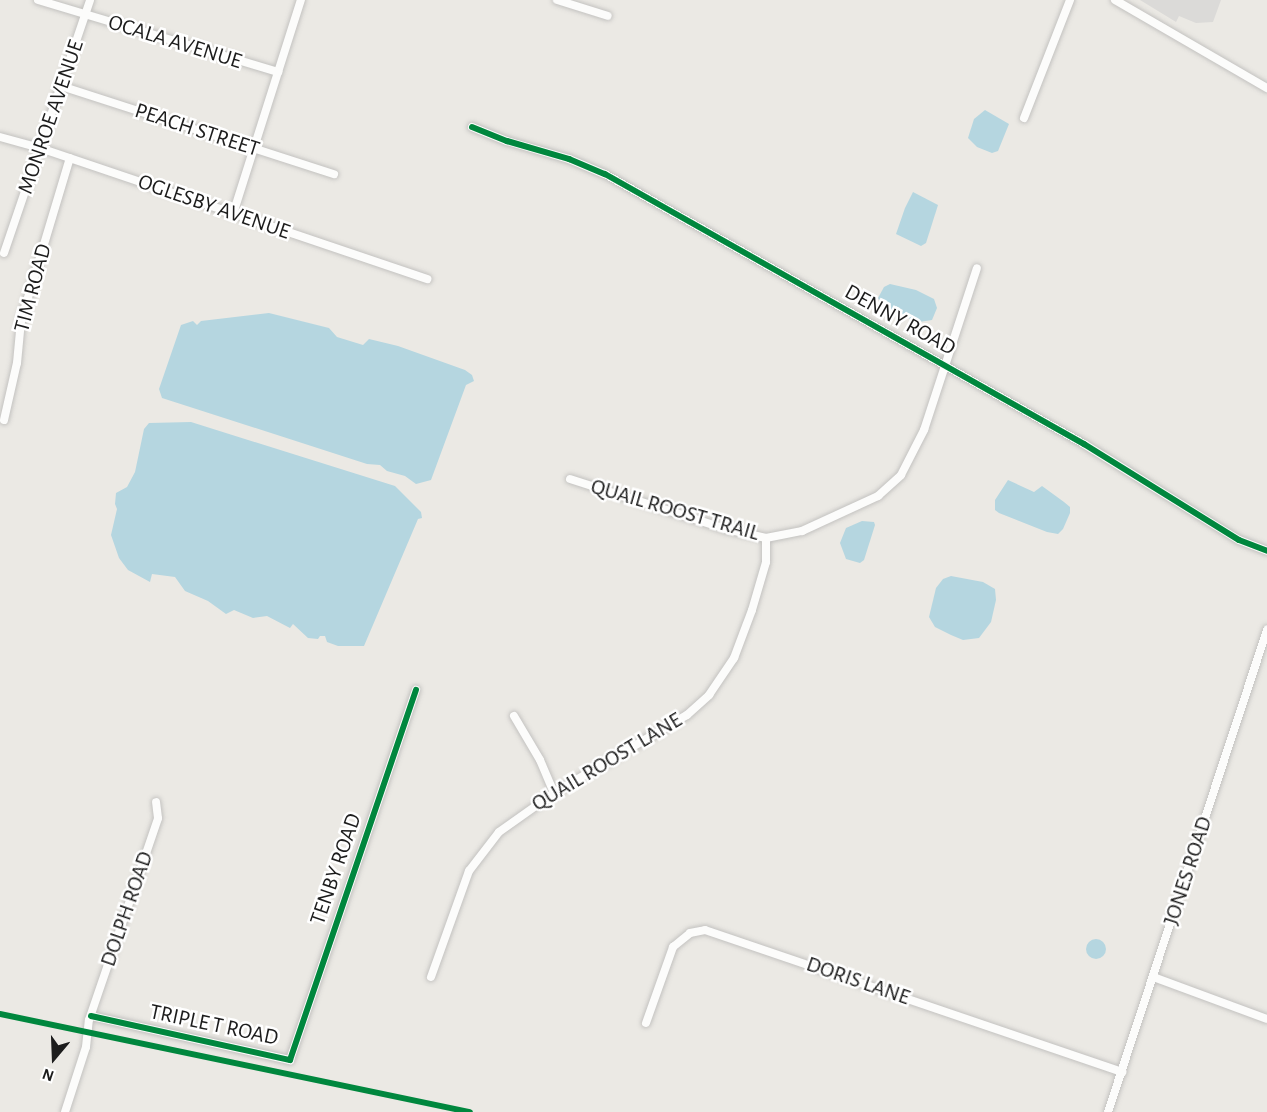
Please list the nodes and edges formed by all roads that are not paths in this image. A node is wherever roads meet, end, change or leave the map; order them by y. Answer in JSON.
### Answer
{"nodes":[{"id":1,"x":38,"y":0,"type":"edge"},
{"id":2,"x":90,"y":0,"type":"edge"},
{"id":3,"x":301,"y":0,"type":"edge"},
{"id":4,"x":557,"y":0,"type":"edge"},
{"id":5,"x":1070,"y":0,"type":"edge"},
{"id":6,"x":1115,"y":0,"type":"edge"},
{"id":7,"x":85,"y":15,"type":"junction"},
{"id":8,"x":609,"y":16,"type":"dead end"},
{"id":9,"x":279,"y":72,"type":"junction"},
{"id":10,"x":61,"y":86,"type":"junction"},
{"id":11,"x":1267,"y":88,"type":"edge"},
{"id":12,"x":1024,"y":118,"type":"dead end"},
{"id":13,"x":472,"y":127,"type":"dead end"},
{"id":14,"x":0,"y":137,"type":"edge"},
{"id":15,"x":40,"y":148,"type":"junction"},
{"id":16,"x":255,"y":148,"type":"junction"},
{"id":17,"x":70,"y":158,"type":"junction"},
{"id":18,"x":334,"y":174,"type":"dead end"},
{"id":19,"x":233,"y":214,"type":"junction"},
{"id":20,"x":4,"y":253,"type":"dead end"},
{"id":21,"x":977,"y":268,"type":"dead end"},
{"id":22,"x":427,"y":279,"type":"dead end"},
{"id":23,"x":946,"y":366,"type":"junction"},
{"id":24,"x":4,"y":420,"type":"dead end"},
{"id":25,"x":570,"y":479,"type":"dead end"},
{"id":26,"x":766,"y":538,"type":"junction"},
{"id":27,"x":1267,"y":551,"type":"edge"},
{"id":28,"x":1267,"y":630,"type":"edge"},
{"id":29,"x":416,"y":690,"type":"dead end"},
{"id":30,"x":514,"y":716,"type":"dead end"},
{"id":31,"x":554,"y":793,"type":"junction"},
{"id":32,"x":156,"y":802,"type":"dead end"},
{"id":33,"x":431,"y":977,"type":"dead end"},
{"id":34,"x":1153,"y":977,"type":"junction"},
{"id":35,"x":91,"y":1016,"type":"junction"},
{"id":36,"x":1267,"y":1019,"type":"edge"},
{"id":37,"x":646,"y":1023,"type":"dead end"},
{"id":38,"x":290,"y":1060,"type":"joint"},
{"id":39,"x":1122,"y":1071,"type":"junction"},
{"id":40,"x":65,"y":1112,"type":"edge"},
{"id":41,"x":1108,"y":1112,"type":"edge"}],
"edges":[{"from":1,"to":7,"type":"street","name":"OCALA AVENUE"},
{"from":2,"to":7,"type":"street","name":"MONROE AVENUE"},
{"from":3,"to":9,"type":"street"},
{"from":4,"to":8,"type":"street"},
{"from":5,"to":12,"type":"street"},
{"from":6,"to":11,"type":"street"},
{"from":7,"to":9,"type":"street","name":"OCALA AVENUE"},
{"from":7,"to":10,"type":"street","name":"MONROE AVENUE"},
{"from":9,"to":16,"type":"street"},
{"from":10,"to":15,"type":"street","name":"MONROE AVENUE"},
{"from":10,"to":16,"type":"street","name":"PEACH STREET"},
{"from":13,"to":23,"type":"street","name":"DENNY ROAD"},
{"from":14,"to":15,"type":"street","name":"OGLESBY AVENUE"},
{"from":15,"to":17,"type":"street","name":"OGLESBY AVENUE"},
{"from":15,"to":20,"type":"street","name":"MONROE AVENUE"},
{"from":16,"to":18,"type":"street","name":"PEACH STREET"},
{"from":16,"to":19,"type":"street"},
{"from":17,"to":19,"type":"street","name":"OGLESBY AVENUE"},
{"from":17,"to":24,"type":"street","name":"TIM ROAD"},
{"from":19,"to":22,"type":"street","name":"OGLESBY AVENUE"},
{"from":21,"to":23,"type":"street","name":"QUAIL ROOST TRAIL"},
{"from":23,"to":26,"type":"street","name":"QUAIL ROOST TRAIL"},
{"from":23,"to":27,"type":"street","name":"DENNY ROAD"},
{"from":25,"to":26,"type":"street","name":"QUAIL ROOST TRAIL"},
{"from":26,"to":31,"type":"street","name":"QUAIL ROOST LANE"},
{"from":28,"to":34,"type":"street","name":"JONES ROAD"},
{"from":29,"to":38,"type":"street","name":"TENBY ROAD"},
{"from":30,"to":31,"type":"street"},
{"from":31,"to":33,"type":"street","name":"QUAIL ROOST LANE"},
{"from":32,"to":35,"type":"street","name":"DOLPH ROAD"},
{"from":34,"to":36,"type":"street"},
{"from":34,"to":39,"type":"street","name":"JONES ROAD"},
{"from":35,"to":38,"type":"street","name":"TRIPLE T ROAD"},
{"from":35,"to":40,"type":"street","name":"DOLPH ROAD"},
{"from":37,"to":39,"type":"street","name":"DORIS LANE"},
{"from":39,"to":41,"type":"street","name":"JONES ROAD"}]}
